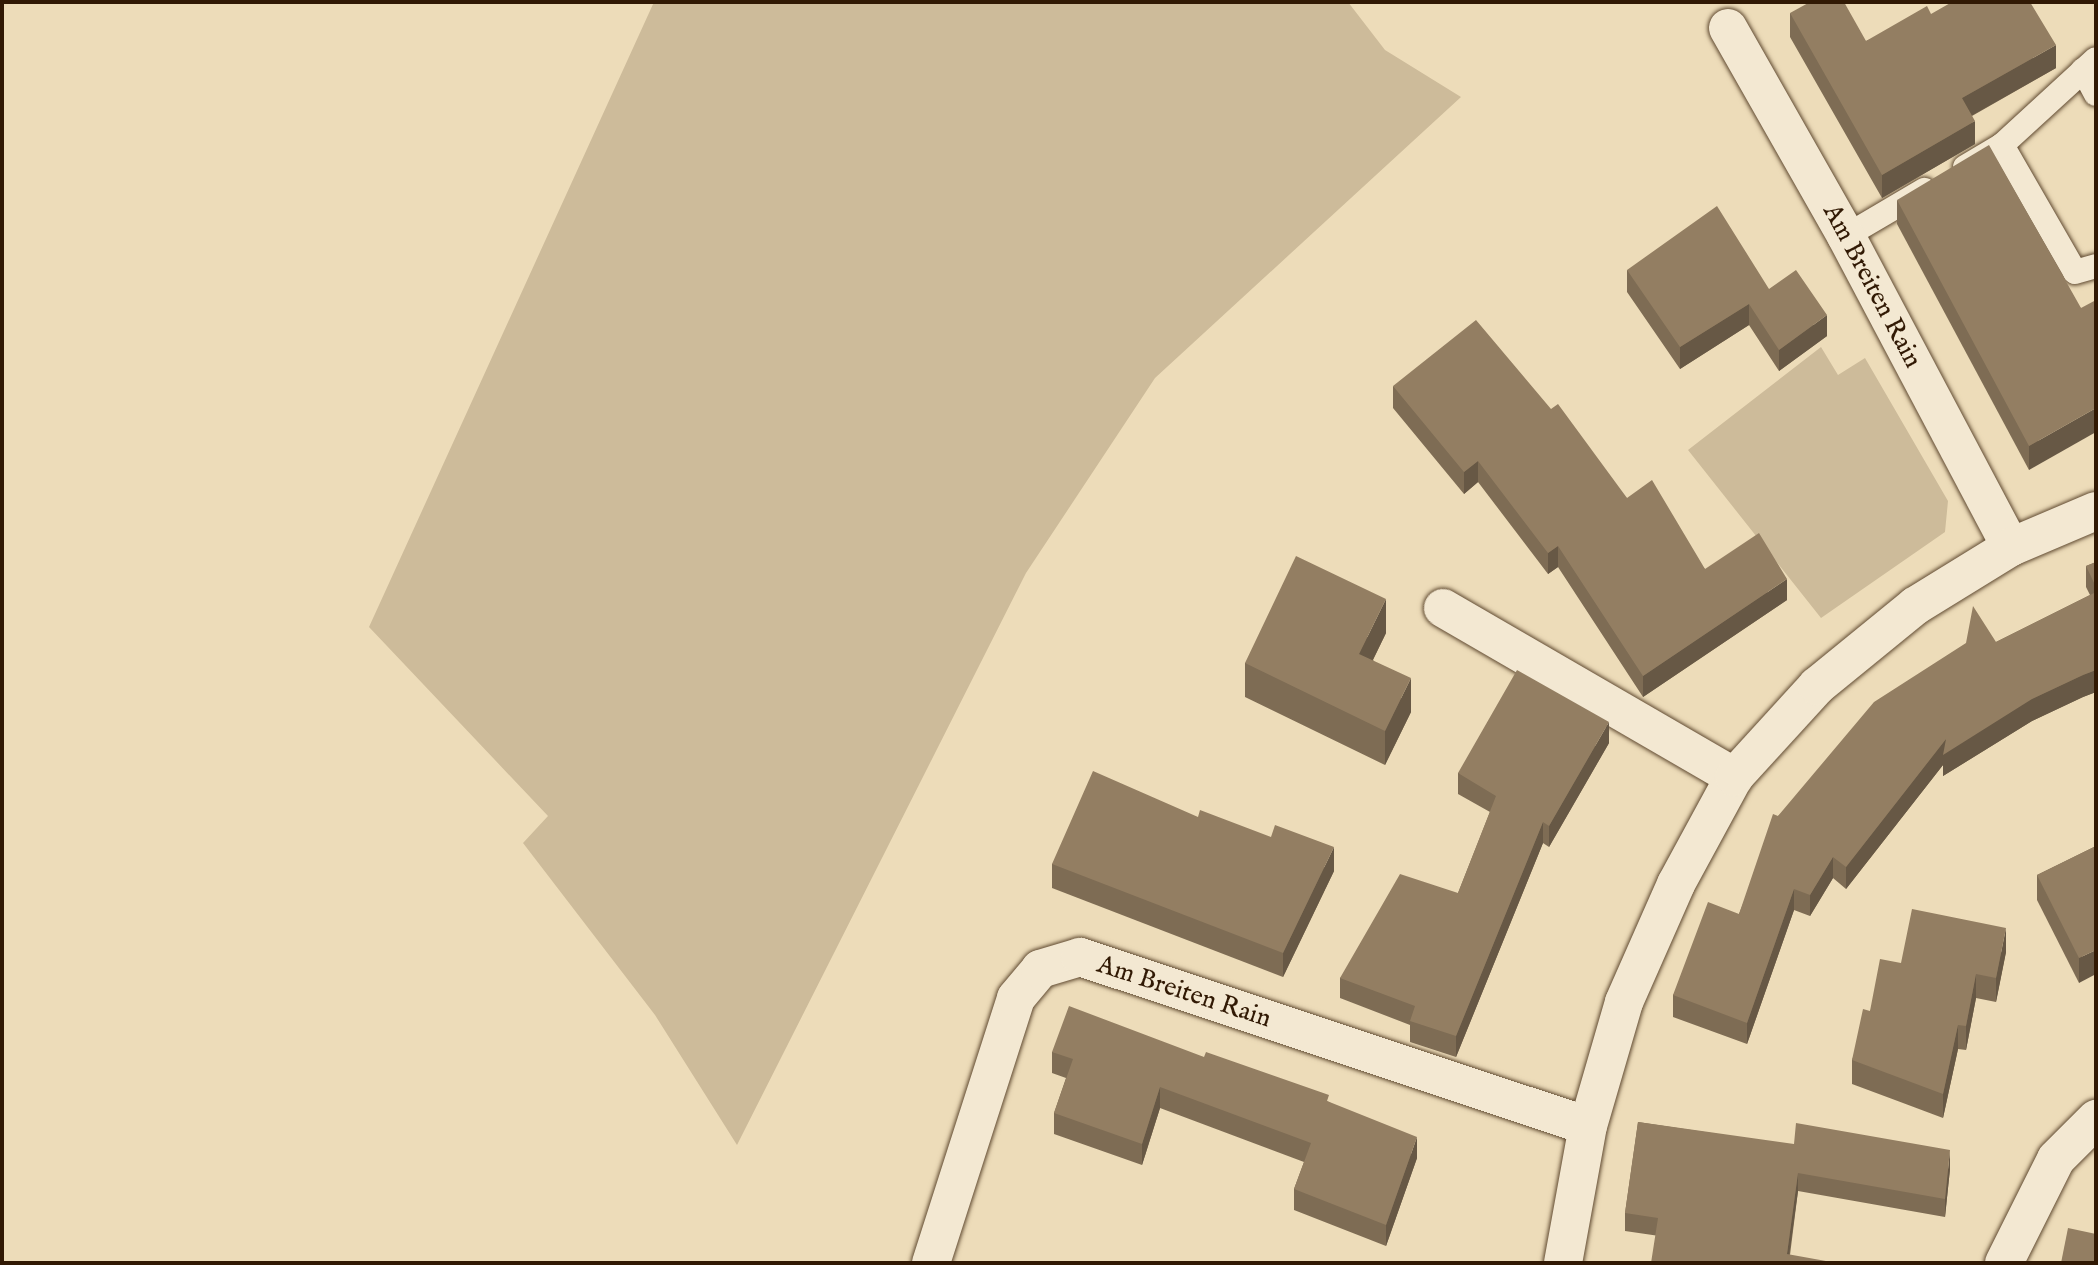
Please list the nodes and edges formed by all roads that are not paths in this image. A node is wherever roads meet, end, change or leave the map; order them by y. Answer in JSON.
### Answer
{"nodes":[{"id":1,"x":1728,"y":28,"type":"dead end"},
{"id":2,"x":2090,"y":64,"type":"edge"},
{"id":3,"x":2096,"y":94,"type":"edge"},
{"id":4,"x":2002,"y":145,"type":"junction"},
{"id":5,"x":1846,"y":236,"type":"junction"},
{"id":6,"x":2096,"y":266,"type":"edge"},
{"id":7,"x":2096,"y":511,"type":"edge"},
{"id":8,"x":2011,"y":547,"type":"junction"},
{"id":9,"x":1443,"y":608,"type":"dead end"},
{"id":10,"x":1734,"y":778,"type":"junction"},
{"id":11,"x":2096,"y":1119,"type":"edge"},
{"id":12,"x":1588,"y":1126,"type":"junction"},
{"id":13,"x":931,"y":1263,"type":"edge"},
{"id":14,"x":1563,"y":1263,"type":"edge"},
{"id":15,"x":2004,"y":1263,"type":"edge"}],
"edges":[{"from":1,"to":5,"type":"street","name":"Am Breiten Rain"},
{"from":2,"to":3,"type":"lane"},
{"from":2,"to":4,"type":"lane"},
{"from":4,"to":5,"type":"lane"},
{"from":4,"to":6,"type":"lane"},
{"from":5,"to":8,"type":"street","name":"Am Breiten Rain"},
{"from":7,"to":8,"type":"street"},
{"from":8,"to":10,"type":"street"},
{"from":9,"to":10,"type":"street"},
{"from":10,"to":12,"type":"street"},
{"from":11,"to":15,"type":"street"},
{"from":12,"to":13,"type":"street","name":"Am Breiten Rain"},
{"from":12,"to":14,"type":"street"}]}
